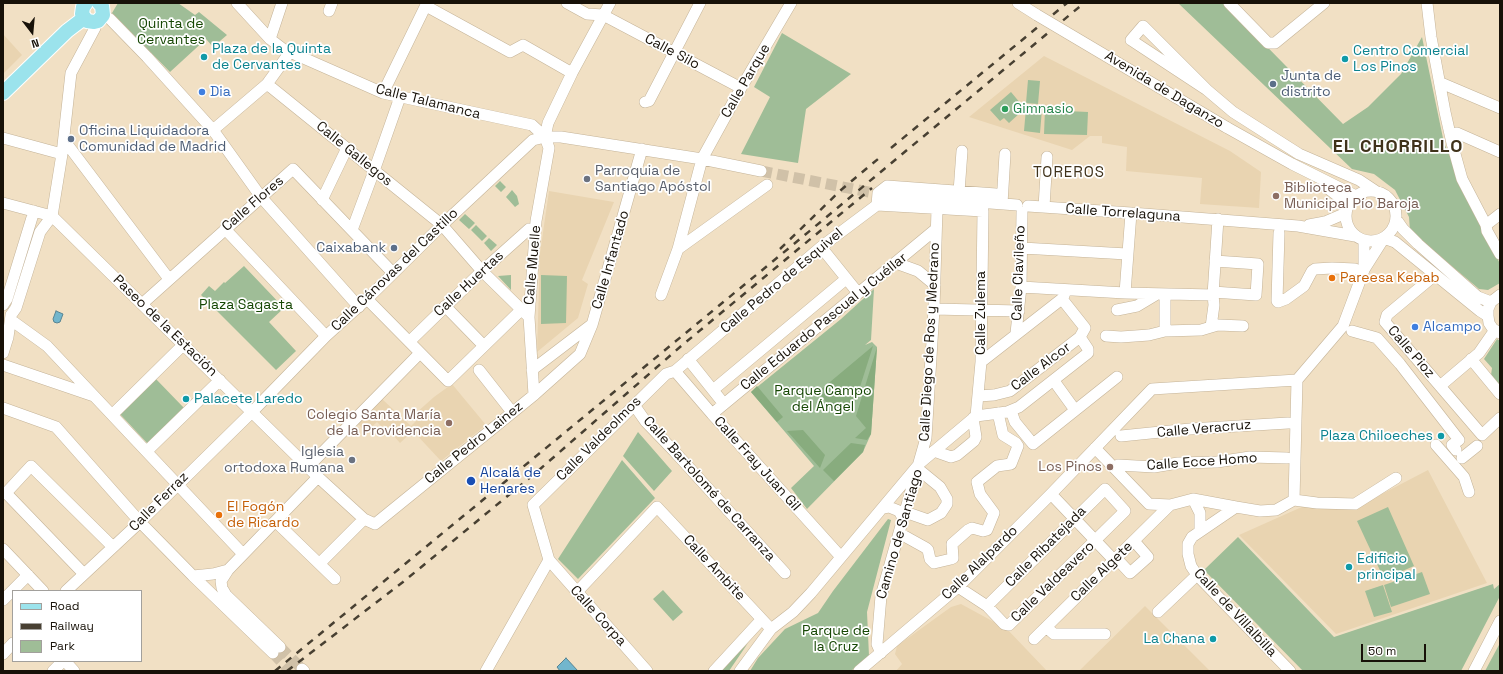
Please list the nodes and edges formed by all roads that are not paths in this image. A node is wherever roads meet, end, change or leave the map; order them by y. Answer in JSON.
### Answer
{"nodes":[{"id":1,"x":86,"y":3,"type":"edge"},
{"id":2,"x":237,"y":3,"type":"edge"},
{"id":3,"x":282,"y":3,"type":"edge"},
{"id":4,"x":610,"y":3,"type":"edge"},
{"id":5,"x":700,"y":3,"type":"edge"},
{"id":6,"x":790,"y":3,"type":"edge"},
{"id":7,"x":1018,"y":3,"type":"edge"},
{"id":8,"x":1230,"y":3,"type":"edge"},
{"id":9,"x":1324,"y":3,"type":"edge"},
{"id":10,"x":1427,"y":3,"type":"edge"},
{"id":11,"x":426,"y":4,"type":"edge"},
{"id":12,"x":574,"y":5,"type":"edge"},
{"id":13,"x":96,"y":11,"type":"edge"},
{"id":14,"x":603,"y":15,"type":"junction"},
{"id":15,"x":270,"y":39,"type":"junction"},
{"id":16,"x":290,"y":52,"type":"junction"},
{"id":17,"x":674,"y":53,"type":"junction"},
{"id":18,"x":572,"y":73,"type":"junction"},
{"id":19,"x":1441,"y":83,"type":"junction"},
{"id":20,"x":267,"y":84,"type":"junction"},
{"id":21,"x":741,"y":88,"type":"junction"},
{"id":22,"x":1207,"y":90,"type":"junction"},
{"id":23,"x":3,"y":93,"type":"edge"},
{"id":24,"x":383,"y":93,"type":"junction"},
{"id":25,"x":400,"y":97,"type":"junction"},
{"id":26,"x":645,"y":102,"type":"dead end"},
{"id":27,"x":1500,"y":108,"type":"edge"},
{"id":28,"x":213,"y":130,"type":"junction"},
{"id":29,"x":1462,"y":135,"type":"dead end"},
{"id":30,"x":3,"y":138,"type":"edge"},
{"id":31,"x":545,"y":138,"type":"junction"},
{"id":32,"x":64,"y":140,"type":"junction"},
{"id":33,"x":347,"y":148,"type":"junction"},
{"id":34,"x":642,"y":149,"type":"junction"},
{"id":35,"x":962,"y":151,"type":"dead end"},
{"id":36,"x":1500,"y":152,"type":"edge"},
{"id":37,"x":62,"y":154,"type":"junction"},
{"id":38,"x":1005,"y":154,"type":"dead end"},
{"id":39,"x":1047,"y":157,"type":"dead end"},
{"id":40,"x":702,"y":159,"type":"junction"},
{"id":41,"x":374,"y":171,"type":"junction"},
{"id":42,"x":760,"y":171,"type":"tunnel mouth"},
{"id":43,"x":1349,"y":176,"type":"junction"},
{"id":44,"x":767,"y":185,"type":"dead end"},
{"id":45,"x":1338,"y":191,"type":"junction"},
{"id":46,"x":959,"y":192,"type":"junction"},
{"id":47,"x":1377,"y":192,"type":"junction"},
{"id":48,"x":884,"y":195,"type":"tunnel mouth"},
{"id":49,"x":1356,"y":196,"type":"junction"},
{"id":50,"x":261,"y":197,"type":"junction"},
{"id":51,"x":322,"y":200,"type":"junction"},
{"id":52,"x":3,"y":203,"type":"edge"},
{"id":53,"x":1002,"y":204,"type":"junction"},
{"id":54,"x":877,"y":205,"type":"junction"},
{"id":55,"x":1044,"y":207,"type":"junction"},
{"id":56,"x":1022,"y":208,"type":"junction"},
{"id":57,"x":937,"y":209,"type":"junction"},
{"id":58,"x":1347,"y":210,"type":"junction"},
{"id":59,"x":34,"y":211,"type":"junction"},
{"id":60,"x":1131,"y":213,"type":"junction"},
{"id":61,"x":1500,"y":214,"type":"edge"},
{"id":62,"x":52,"y":216,"type":"junction"},
{"id":63,"x":1218,"y":219,"type":"junction"},
{"id":64,"x":1332,"y":219,"type":"junction"},
{"id":65,"x":1396,"y":219,"type":"junction"},
{"id":66,"x":442,"y":225,"type":"junction"},
{"id":67,"x":1486,"y":225,"type":"junction"},
{"id":68,"x":1298,"y":226,"type":"junction"},
{"id":69,"x":225,"y":229,"type":"junction"},
{"id":70,"x":529,"y":229,"type":"dead end"},
{"id":71,"x":352,"y":230,"type":"junction"},
{"id":72,"x":936,"y":230,"type":"junction"},
{"id":73,"x":1279,"y":233,"type":"dead end"},
{"id":74,"x":1360,"y":238,"type":"junction"},
{"id":75,"x":1384,"y":238,"type":"junction"},
{"id":76,"x":822,"y":247,"type":"junction"},
{"id":77,"x":1022,"y":248,"type":"junction"},
{"id":78,"x":678,"y":249,"type":"junction"},
{"id":79,"x":1127,"y":254,"type":"junction"},
{"id":80,"x":1500,"y":254,"type":"edge"},
{"id":81,"x":1215,"y":261,"type":"junction"},
{"id":82,"x":896,"y":263,"type":"junction"},
{"id":83,"x":1360,"y":270,"type":"junction"},
{"id":84,"x":482,"y":271,"type":"junction"},
{"id":85,"x":393,"y":273,"type":"junction"},
{"id":86,"x":1436,"y":275,"type":"junction"},
{"id":87,"x":846,"y":278,"type":"junction"},
{"id":88,"x":169,"y":279,"type":"junction"},
{"id":89,"x":935,"y":285,"type":"junction"},
{"id":90,"x":1021,"y":287,"type":"junction"},
{"id":91,"x":858,"y":293,"type":"junction"},
{"id":92,"x":1125,"y":293,"type":"junction"},
{"id":93,"x":1064,"y":294,"type":"junction"},
{"id":94,"x":1161,"y":294,"type":"junction"},
{"id":95,"x":1213,"y":294,"type":"junction"},
{"id":96,"x":661,"y":295,"type":"dead end"},
{"id":97,"x":367,"y":299,"type":"junction"},
{"id":98,"x":1496,"y":299,"type":"edge"},
{"id":99,"x":142,"y":304,"type":"junction"},
{"id":100,"x":446,"y":306,"type":"junction"},
{"id":101,"x":359,"y":307,"type":"junction"},
{"id":102,"x":934,"y":309,"type":"junction"},
{"id":103,"x":981,"y":310,"type":"junction"},
{"id":104,"x":1117,"y":310,"type":"dead end"},
{"id":105,"x":1019,"y":311,"type":"junction"},
{"id":106,"x":6,"y":313,"type":"edge"},
{"id":107,"x":525,"y":314,"type":"junction"},
{"id":108,"x":1488,"y":316,"type":"junction"},
{"id":109,"x":592,"y":325,"type":"junction"},
{"id":110,"x":1243,"y":326,"type":"dead end"},
{"id":111,"x":1211,"y":327,"type":"junction"},
{"id":112,"x":1165,"y":331,"type":"junction"},
{"id":113,"x":1352,"y":331,"type":"dead end"},
{"id":114,"x":1498,"y":332,"type":"edge"},
{"id":115,"x":1016,"y":333,"type":"junction"},
{"id":116,"x":1082,"y":333,"type":"junction"},
{"id":117,"x":3,"y":335,"type":"edge"},
{"id":118,"x":326,"y":336,"type":"junction"},
{"id":119,"x":1106,"y":336,"type":"dead end"},
{"id":120,"x":410,"y":341,"type":"junction"},
{"id":121,"x":184,"y":345,"type":"junction"},
{"id":122,"x":484,"y":346,"type":"junction"},
{"id":123,"x":3,"y":353,"type":"edge"},
{"id":124,"x":420,"y":353,"type":"junction"},
{"id":125,"x":580,"y":354,"type":"joint"},
{"id":126,"x":1471,"y":359,"type":"junction"},
{"id":127,"x":688,"y":360,"type":"junction"},
{"id":128,"x":981,"y":362,"type":"junction"},
{"id":129,"x":3,"y":365,"type":"edge"},
{"id":130,"x":479,"y":370,"type":"dead end"},
{"id":131,"x":532,"y":370,"type":"junction"},
{"id":132,"x":674,"y":371,"type":"junction"},
{"id":133,"x":1117,"y":377,"type":"dead end"},
{"id":134,"x":220,"y":380,"type":"junction"},
{"id":135,"x":1054,"y":380,"type":"junction"},
{"id":136,"x":1297,"y":380,"type":"junction"},
{"id":137,"x":1440,"y":386,"type":"junction"},
{"id":138,"x":713,"y":390,"type":"junction"},
{"id":139,"x":1500,"y":394,"type":"edge"},
{"id":140,"x":534,"y":395,"type":"junction"},
{"id":141,"x":978,"y":396,"type":"junction"},
{"id":142,"x":97,"y":397,"type":"junction"},
{"id":143,"x":634,"y":404,"type":"junction"},
{"id":144,"x":724,"y":404,"type":"junction"},
{"id":145,"x":3,"y":408,"type":"edge"},
{"id":146,"x":1076,"y":410,"type":"junction"},
{"id":147,"x":1011,"y":411,"type":"junction"},
{"id":148,"x":252,"y":412,"type":"junction"},
{"id":149,"x":512,"y":412,"type":"junction"},
{"id":150,"x":998,"y":413,"type":"junction"},
{"id":151,"x":113,"y":414,"type":"junction"},
{"id":152,"x":712,"y":414,"type":"junction"},
{"id":153,"x":975,"y":417,"type":"junction"},
{"id":154,"x":1500,"y":418,"type":"edge"},
{"id":155,"x":1288,"y":423,"type":"dead end"},
{"id":156,"x":1121,"y":436,"type":"dead end"},
{"id":157,"x":1436,"y":445,"type":"dead end"},
{"id":158,"x":1476,"y":446,"type":"dead end"},
{"id":159,"x":1095,"y":448,"type":"junction"},
{"id":160,"x":147,"y":451,"type":"junction"},
{"id":161,"x":934,"y":451,"type":"junction"},
{"id":162,"x":1287,"y":458,"type":"dead end"},
{"id":163,"x":1118,"y":465,"type":"dead end"},
{"id":164,"x":919,"y":466,"type":"junction"},
{"id":165,"x":308,"y":467,"type":"junction"},
{"id":166,"x":318,"y":477,"type":"junction"},
{"id":167,"x":1396,"y":478,"type":"dead end"},
{"id":168,"x":177,"y":484,"type":"junction"},
{"id":169,"x":1105,"y":489,"type":"joint"},
{"id":170,"x":1469,"y":492,"type":"dead end"},
{"id":171,"x":1051,"y":494,"type":"junction"},
{"id":172,"x":1193,"y":499,"type":"junction"},
{"id":173,"x":1294,"y":500,"type":"junction"},
{"id":174,"x":1170,"y":505,"type":"junction"},
{"id":175,"x":1236,"y":507,"type":"junction"},
{"id":176,"x":883,"y":508,"type":"junction"},
{"id":177,"x":904,"y":515,"type":"junction"},
{"id":178,"x":1074,"y":518,"type":"junction"},
{"id":179,"x":364,"y":519,"type":"junction"},
{"id":180,"x":140,"y":522,"type":"junction"},
{"id":181,"x":276,"y":522,"type":"junction"},
{"id":182,"x":1200,"y":531,"type":"junction"},
{"id":183,"x":899,"y":533,"type":"junction"},
{"id":184,"x":1096,"y":541,"type":"junction"},
{"id":185,"x":1134,"y":541,"type":"junction"},
{"id":186,"x":113,"y":547,"type":"junction"},
{"id":187,"x":3,"y":549,"type":"edge"},
{"id":188,"x":243,"y":554,"type":"junction"},
{"id":189,"x":841,"y":557,"type":"junction"},
{"id":190,"x":1116,"y":558,"type":"junction"},
{"id":191,"x":549,"y":560,"type":"junction"},
{"id":192,"x":320,"y":563,"type":"junction"},
{"id":193,"x":228,"y":570,"type":"junction"},
{"id":194,"x":785,"y":573,"type":"dead end"},
{"id":195,"x":84,"y":574,"type":"junction"},
{"id":196,"x":28,"y":575,"type":"junction"},
{"id":197,"x":1197,"y":575,"type":"junction"},
{"id":198,"x":193,"y":576,"type":"junction"},
{"id":199,"x":336,"y":580,"type":"dead end"},
{"id":200,"x":958,"y":586,"type":"junction"},
{"id":201,"x":13,"y":590,"type":"edge"},
{"id":202,"x":42,"y":590,"type":"edge"},
{"id":203,"x":67,"y":590,"type":"edge"},
{"id":204,"x":12,"y":591,"type":"edge"},
{"id":205,"x":577,"y":592,"type":"junction"},
{"id":206,"x":3,"y":600,"type":"edge"},
{"id":207,"x":987,"y":606,"type":"junction"},
{"id":208,"x":1158,"y":612,"type":"dead end"},
{"id":209,"x":762,"y":620,"type":"junction"},
{"id":210,"x":1500,"y":621,"type":"edge"},
{"id":211,"x":1046,"y":627,"type":"junction"},
{"id":212,"x":771,"y":629,"type":"junction"},
{"id":213,"x":1106,"y":634,"type":"dead end"},
{"id":214,"x":1034,"y":639,"type":"dead end"},
{"id":215,"x":12,"y":645,"type":"edge"},
{"id":216,"x":881,"y":652,"type":"junction"},
{"id":217,"x":3,"y":654,"type":"edge"},
{"id":218,"x":63,"y":662,"type":"edge"},
{"id":219,"x":65,"y":662,"type":"edge"},
{"id":220,"x":488,"y":670,"type":"edge"},
{"id":221,"x":53,"y":671,"type":"edge"},
{"id":222,"x":74,"y":671,"type":"edge"},
{"id":223,"x":647,"y":671,"type":"edge"},
{"id":224,"x":714,"y":671,"type":"edge"},
{"id":225,"x":740,"y":671,"type":"edge"},
{"id":226,"x":858,"y":671,"type":"edge"},
{"id":227,"x":1290,"y":671,"type":"edge"},
{"id":228,"x":1474,"y":671,"type":"edge"}],
"edges":[{"from":1,"to":13,"type":"main road"},
{"from":2,"to":15,"type":"street","name":"Calle Talamanca"},
{"from":3,"to":15,"type":"street"},
{"from":4,"to":14,"type":"street"},
{"from":5,"to":17,"type":"street"},
{"from":6,"to":21,"type":"street","name":"Calle Parque"},
{"from":7,"to":45,"type":"street","name":"Avenida de Daganzo","bridge":true},
{"from":8,"to":9,"type":"street"},
{"from":10,"to":19,"type":"street"},
{"from":11,"to":18,"type":"street"},
{"from":11,"to":24,"type":"street"},
{"from":12,"to":14,"type":"street","name":"Calle Silo"},
{"from":13,"to":23,"type":"main road"},
{"from":13,"to":28,"type":"street"},
{"from":13,"to":32,"type":"street"},
{"from":14,"to":17,"type":"street","name":"Calle Silo"},
{"from":14,"to":18,"type":"street"},
{"from":15,"to":16,"type":"street","name":"Calle Talamanca"},
{"from":16,"to":20,"type":"street"},
{"from":16,"to":24,"type":"street","name":"Calle Talamanca"},
{"from":17,"to":21,"type":"street","name":"Calle Silo"},
{"from":17,"to":26,"type":"street"},
{"from":18,"to":31,"type":"street"},
{"from":19,"to":27,"type":"street"},
{"from":19,"to":67,"type":"street"},
{"from":20,"to":28,"type":"street"},
{"from":20,"to":33,"type":"street","name":"Calle Gallegos"},
{"from":21,"to":40,"type":"street","name":"Calle Parque"},
{"from":22,"to":22,"type":"street"},
{"from":22,"to":43,"type":"street"},
{"from":24,"to":25,"type":"street","name":"Calle Talamanca"},
{"from":25,"to":31,"type":"street","name":"Calle Talamanca"},
{"from":25,"to":41,"type":"street"},
{"from":28,"to":50,"type":"street"},
{"from":29,"to":36,"type":"street"},
{"from":30,"to":37,"type":"street"},
{"from":31,"to":34,"type":"street"},
{"from":31,"to":66,"type":"street","name":"Calle Cánovas del Castillo"},
{"from":31,"to":107,"type":"street","name":"Calle Muelle"},
{"from":32,"to":37,"type":"street"},
{"from":32,"to":88,"type":"street"},
{"from":33,"to":41,"type":"street","name":"Calle Gallegos"},
{"from":33,"to":51,"type":"street"},
{"from":34,"to":40,"type":"street"},
{"from":34,"to":109,"type":"street","name":"Calle Infantado"},
{"from":35,"to":46,"type":"street"},
{"from":37,"to":62,"type":"street"},
{"from":38,"to":53,"type":"street"},
{"from":39,"to":55,"type":"street"},
{"from":40,"to":42,"type":"street"},
{"from":40,"to":78,"type":"street","name":"Calle Parque"},
{"from":41,"to":66,"type":"street","name":"Calle Gallegos"},
{"from":41,"to":71,"type":"street"},
{"from":43,"to":45,"type":"street"},
{"from":43,"to":47,"type":"street"},
{"from":44,"to":78,"type":"street"},
{"from":45,"to":49,"type":"street","name":"Avenida de Daganzo"},
{"from":45,"to":58,"type":"street","name":"Avenida de Daganzo"},
{"from":45,"to":64,"type":"street"},
{"from":46,"to":53,"type":"street"},
{"from":46,"to":54,"type":"street"},
{"from":47,"to":49,"type":"street"},
{"from":47,"to":65,"type":"street"},
{"from":48,"to":53,"type":"street","name":"Calle Torrelaguna"},
{"from":49,"to":58,"type":"street"},
{"from":50,"to":51,"type":"street","name":"Calle Flores"},
{"from":50,"to":69,"type":"street","name":"Calle Flores"},
{"from":50,"to":101,"type":"street"},
{"from":51,"to":71,"type":"street","name":"Calle Flores"},
{"from":52,"to":59,"type":"street"},
{"from":53,"to":56,"type":"street","name":"Calle Torrelaguna"},
{"from":54,"to":57,"type":"street"},
{"from":54,"to":76,"type":"street","name":"Calle Pedro de Esquivel"},
{"from":55,"to":56,"type":"street","name":"Calle Torrelaguna"},
{"from":55,"to":60,"type":"street","name":"Calle Torrelaguna"},
{"from":56,"to":77,"type":"street","name":"Calle Clavileño"},
{"from":57,"to":72,"type":"street","name":"Calle Diego de Ros y Medrano"},
{"from":57,"to":103,"type":"street","name":"Calle Zulema"},
{"from":58,"to":64,"type":"street"},
{"from":58,"to":74,"type":"street"},
{"from":59,"to":62,"type":"street"},
{"from":59,"to":106,"type":"street"},
{"from":60,"to":63,"type":"street","name":"Calle Torrelaguna"},
{"from":60,"to":79,"type":"street"},
{"from":61,"to":67,"type":"street"},
{"from":62,"to":99,"type":"street","name":"Paseo de la Estación"},
{"from":62,"to":106,"type":"street"},
{"from":63,"to":68,"type":"street","name":"Calle Torrelaguna"},
{"from":63,"to":81,"type":"street"},
{"from":64,"to":68,"type":"street"},
{"from":65,"to":75,"type":"street"},
{"from":65,"to":98,"type":"street"},
{"from":66,"to":84,"type":"street","name":"Calle Gallegos"},
{"from":66,"to":85,"type":"street","name":"Calle Cánovas del Castillo"},
{"from":67,"to":80,"type":"street"},
{"from":68,"to":74,"type":"street","name":"Calle Torrelaguna"},
{"from":69,"to":88,"type":"street","name":"Calle Flores"},
{"from":69,"to":118,"type":"street"},
{"from":70,"to":84,"type":"street","name":"Calle Huertas"},
{"from":71,"to":85,"type":"street","name":"Calle Flores"},
{"from":72,"to":82,"type":"street","name":"Calle Eduardo Pascual y Cuéllar"},
{"from":72,"to":89,"type":"street","name":"Calle Diego de Ros y Medrano"},
{"from":73,"to":83,"type":"street"},
{"from":74,"to":75,"type":"street"},
{"from":74,"to":83,"type":"street"},
{"from":75,"to":83,"type":"street"},
{"from":75,"to":86,"type":"street"},
{"from":76,"to":87,"type":"street"},
{"from":76,"to":127,"type":"street","name":"Calle Pedro de Esquivel"},
{"from":77,"to":79,"type":"street"},
{"from":77,"to":90,"type":"street","name":"Calle Clavileño"},
{"from":78,"to":96,"type":"street","name":"Calle Parque"},
{"from":79,"to":92,"type":"street"},
{"from":81,"to":95,"type":"street"},
{"from":81,"to":95,"type":"street"},
{"from":82,"to":89,"type":"street"},
{"from":82,"to":91,"type":"street","name":"Calle Eduardo Pascual y Cuéllar"},
{"from":83,"to":136,"type":"street"},
{"from":84,"to":100,"type":"street","name":"Calle Huertas"},
{"from":84,"to":107,"type":"street","name":"Calle Gallegos"},
{"from":85,"to":97,"type":"street","name":"Calle Cánovas del Castillo"},
{"from":86,"to":108,"type":"street"},
{"from":86,"to":137,"type":"street","name":"Calle Pioz"},
{"from":87,"to":91,"type":"street"},
{"from":87,"to":138,"type":"street","name":"Calle Eduardo Pascual y Cuéllar"},
{"from":88,"to":99,"type":"street","name":"Calle Flores"},
{"from":89,"to":102,"type":"street","name":"Calle Diego de Ros y Medrano"},
{"from":90,"to":93,"type":"street"},
{"from":90,"to":105,"type":"street","name":"Calle Clavileño"},
{"from":91,"to":144,"type":"street","name":"Calle Eduardo Pascual y Cuéllar"},
{"from":92,"to":93,"type":"street"},
{"from":92,"to":94,"type":"street"},
{"from":93,"to":115,"type":"street"},
{"from":93,"to":116,"type":"street"},
{"from":94,"to":95,"type":"street"},
{"from":94,"to":104,"type":"street"},
{"from":94,"to":112,"type":"street"},
{"from":95,"to":111,"type":"street"},
{"from":97,"to":101,"type":"street","name":"Calle Cánovas del Castillo"},
{"from":97,"to":120,"type":"street"},
{"from":98,"to":108,"type":"street"},
{"from":99,"to":121,"type":"street","name":"Paseo de la Estación"},
{"from":100,"to":120,"type":"street","name":"Calle Huertas"},
{"from":100,"to":122,"type":"street"},
{"from":101,"to":118,"type":"street","name":"Calle Cánovas del Castillo"},
{"from":102,"to":103,"type":"street"},
{"from":102,"to":164,"type":"street","name":"Calle Diego de Ros y Medrano"},
{"from":103,"to":105,"type":"street"},
{"from":103,"to":128,"type":"street","name":"Calle Zulema"},
{"from":105,"to":115,"type":"street","name":"Calle Clavileño"},
{"from":106,"to":117,"type":"street"},
{"from":106,"to":123,"type":"street"},
{"from":106,"to":142,"type":"street"},
{"from":107,"to":122,"type":"street"},
{"from":107,"to":131,"type":"street","name":"Calle Muelle"},
{"from":108,"to":114,"type":"street"},
{"from":109,"to":125,"type":"street","name":"Calle Infantado"},
{"from":109,"to":131,"type":"street","name":"Calle Infantado"},
{"from":110,"to":111,"type":"street"},
{"from":111,"to":112,"type":"street"},
{"from":112,"to":119,"type":"street"},
{"from":113,"to":158,"type":"street"},
{"from":114,"to":126,"type":"street"},
{"from":115,"to":128,"type":"street"},
{"from":116,"to":135,"type":"street","name":"Calle Alcor"},
{"from":116,"to":141,"type":"street","name":"Calle Alcor"},
{"from":118,"to":148,"type":"street","name":"Calle Cánovas del Castillo"},
{"from":120,"to":124,"type":"street"},
{"from":121,"to":134,"type":"street","name":"Paseo de la Estación"},
{"from":121,"to":151,"type":"street"},
{"from":122,"to":124,"type":"street"},
{"from":124,"to":165,"type":"street"},
{"from":125,"to":140,"type":"street","name":"Calle Pedro Lainez"},
{"from":126,"to":137,"type":"street"},
{"from":126,"to":139,"type":"street"},
{"from":127,"to":132,"type":"street","name":"Calle Pedro de Esquivel"},
{"from":127,"to":138,"type":"street"},
{"from":128,"to":141,"type":"street","name":"Calle Zulema"},
{"from":129,"to":142,"type":"street"},
{"from":130,"to":149,"type":"street"},
{"from":131,"to":140,"type":"street","name":"Calle Muelle"},
{"from":132,"to":143,"type":"street","name":"Calle Valdeolmos"},
{"from":132,"to":152,"type":"street","name":"Calle Fray Juan Gil"},
{"from":133,"to":146,"type":"street"},
{"from":134,"to":148,"type":"street","name":"Paseo de la Estación"},
{"from":134,"to":160,"type":"street"},
{"from":135,"to":146,"type":"street","name":"Calle Alcor"},
{"from":135,"to":147,"type":"street","name":"Calle Alcor"},
{"from":136,"to":159,"type":"street","name":"Calle Alalpardo"},
{"from":136,"to":173,"type":"street"},
{"from":137,"to":154,"type":"street","name":"Calle Pioz"},
{"from":138,"to":144,"type":"street"},
{"from":140,"to":149,"type":"street","name":"Calle Pedro Lainez"},
{"from":141,"to":153,"type":"street","name":"Calle Zulema"},
{"from":142,"to":151,"type":"street"},
{"from":143,"to":191,"type":"street","name":"Calle Valdeolmos"},
{"from":143,"to":194,"type":"street","name":"Calle Bartolomé de Carranza"},
{"from":144,"to":152,"type":"street","name":"Calle Eduardo Pascual y Cuéllar"},
{"from":145,"to":180,"type":"street"},
{"from":146,"to":147,"type":"street"},
{"from":147,"to":150,"type":"street","name":"Calle Alcor"},
{"from":148,"to":165,"type":"street","name":"Paseo de la Estación"},
{"from":148,"to":168,"type":"street","name":"Calle Ferraz"},
{"from":149,"to":179,"type":"street","name":"Calle Pedro Lainez"},
{"from":150,"to":153,"type":"street","name":"Calle Alcor"},
{"from":150,"to":183,"type":"street"},
{"from":151,"to":160,"type":"street"},
{"from":152,"to":189,"type":"street","name":"Calle Fray Juan Gil"},
{"from":153,"to":161,"type":"street"},
{"from":153,"to":161,"type":"street","name":"Calle Zulema"},
{"from":155,"to":156,"type":"street","name":"Calle Veracruz"},
{"from":157,"to":170,"type":"street"},
{"from":159,"to":171,"type":"street","name":"Calle Alalpardo"},
{"from":159,"to":174,"type":"street"},
{"from":160,"to":168,"type":"street"},
{"from":161,"to":164,"type":"street"},
{"from":162,"to":163,"type":"street","name":"Calle Ecce Homo"},
{"from":164,"to":176,"type":"street","name":"Calle Diego de Ros y Medrano"},
{"from":164,"to":177,"type":"street","name":"Camino de Santiago"},
{"from":164,"to":177,"type":"street"},
{"from":165,"to":166,"type":"street","name":"Paseo de la Estación"},
{"from":166,"to":179,"type":"street","name":"Paseo de la Estación"},
{"from":166,"to":181,"type":"street"},
{"from":167,"to":173,"type":"street"},
{"from":168,"to":180,"type":"street","name":"Calle Ferraz"},
{"from":168,"to":188,"type":"street"},
{"from":169,"to":178,"type":"street","name":"Calle Ribatejada"},
{"from":169,"to":184,"type":"street","name":"Calle Valdeavero"},
{"from":171,"to":178,"type":"street"},
{"from":171,"to":200,"type":"street","name":"Calle Alalpardo"},
{"from":172,"to":174,"type":"street"},
{"from":172,"to":175,"type":"street"},
{"from":172,"to":182,"type":"street"},
{"from":173,"to":175,"type":"street"},
{"from":174,"to":185,"type":"street","name":"Calle Algete"},
{"from":175,"to":182,"type":"street"},
{"from":176,"to":177,"type":"street"},
{"from":176,"to":189,"type":"street","name":"Calle Diego de Ros y Medrano"},
{"from":177,"to":183,"type":"street","name":"Camino de Santiago"},
{"from":178,"to":184,"type":"street"},
{"from":178,"to":207,"type":"street","name":"Calle Ribatejada"},
{"from":179,"to":192,"type":"street"},
{"from":180,"to":186,"type":"street","name":"Calle Ferraz"},
{"from":180,"to":198,"type":"street"},
{"from":181,"to":188,"type":"street"},
{"from":181,"to":192,"type":"street"},
{"from":182,"to":197,"type":"street","name":"Calle de Villalbilla"},
{"from":183,"to":216,"type":"street","name":"Camino de Santiago"},
{"from":184,"to":190,"type":"street"},
{"from":184,"to":207,"type":"street","name":"Calle Valdeavero"},
{"from":185,"to":190,"type":"street","name":"Calle Algete"},
{"from":185,"to":190,"type":"street"},
{"from":186,"to":195,"type":"street","name":"Calle Ferraz"},
{"from":186,"to":195,"type":"street"},
{"from":187,"to":196,"type":"street"},
{"from":188,"to":193,"type":"street"},
{"from":189,"to":212,"type":"street","name":"Calle Diego de Ros y Medrano"},
{"from":190,"to":211,"type":"street","name":"Calle Algete"},
{"from":191,"to":205,"type":"street","name":"Calle Corpa"},
{"from":191,"to":220,"type":"street"},
{"from":192,"to":199,"type":"street"},
{"from":193,"to":198,"type":"street"},
{"from":193,"to":198,"type":"street"},
{"from":195,"to":203,"type":"street","name":"Calle Ferraz"},
{"from":196,"to":201,"type":"street"},
{"from":196,"to":202,"type":"street"},
{"from":197,"to":208,"type":"street"},
{"from":197,"to":227,"type":"street","name":"Calle de Villalbilla"},
{"from":200,"to":207,"type":"street","name":"Calle Valdeavero"},
{"from":200,"to":216,"type":"street","name":"Calle Alalpardo"},
{"from":204,"to":206,"type":"street"},
{"from":205,"to":209,"type":"street","name":"Calle Ambite"},
{"from":205,"to":223,"type":"street","name":"Calle Corpa"},
{"from":209,"to":212,"type":"street","name":"Calle Ambite"},
{"from":209,"to":224,"type":"street"},
{"from":210,"to":228,"type":"street"},
{"from":211,"to":213,"type":"street"},
{"from":211,"to":214,"type":"street","name":"Calle Algete"},
{"from":212,"to":225,"type":"street","name":"Calle Diego de Ros y Medrano"},
{"from":215,"to":217,"type":"street"},
{"from":216,"to":226,"type":"street","name":"Calle Alalpardo"},
{"from":218,"to":221,"type":"street"},
{"from":219,"to":222,"type":"street"}]}
